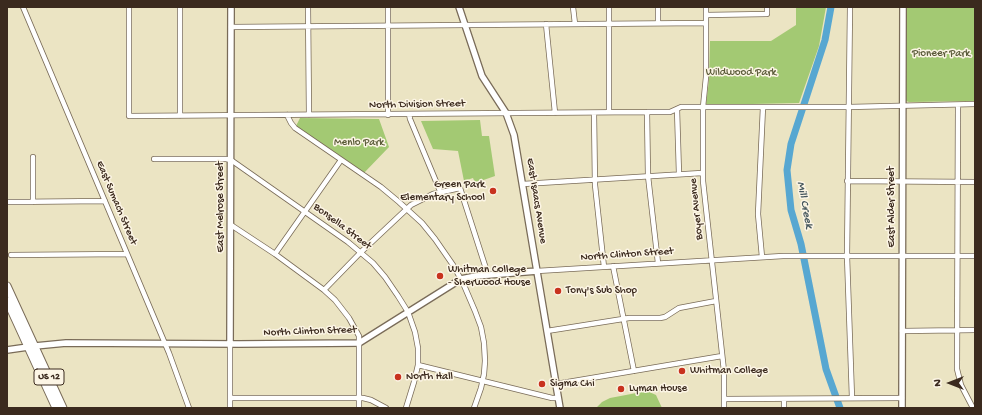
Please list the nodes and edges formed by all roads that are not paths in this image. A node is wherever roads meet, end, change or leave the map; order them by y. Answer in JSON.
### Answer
{"nodes":[{"id":1,"x":23,"y":7,"type":"edge"},
{"id":2,"x":129,"y":7,"type":"edge"},
{"id":3,"x":180,"y":7,"type":"edge"},
{"id":4,"x":231,"y":7,"type":"edge"},
{"id":5,"x":308,"y":7,"type":"edge"},
{"id":6,"x":388,"y":7,"type":"edge"},
{"id":7,"x":459,"y":7,"type":"edge"},
{"id":8,"x":573,"y":7,"type":"edge"},
{"id":9,"x":609,"y":7,"type":"edge"},
{"id":10,"x":658,"y":7,"type":"edge"},
{"id":11,"x":706,"y":7,"type":"edge"},
{"id":12,"x":767,"y":7,"type":"edge"},
{"id":13,"x":850,"y":7,"type":"edge"},
{"id":14,"x":903,"y":7,"type":"edge"},
{"id":15,"x":706,"y":15,"type":"junction"},
{"id":16,"x":609,"y":23,"type":"junction"},
{"id":17,"x":658,"y":23,"type":"junction"},
{"id":18,"x":706,"y":23,"type":"junction"},
{"id":19,"x":464,"y":24,"type":"junction"},
{"id":20,"x":546,"y":24,"type":"junction"},
{"id":21,"x":575,"y":24,"type":"junction"},
{"id":22,"x":388,"y":25,"type":"junction"},
{"id":23,"x":231,"y":26,"type":"junction"},
{"id":24,"x":308,"y":26,"type":"junction"},
{"id":25,"x":975,"y":104,"type":"edge"},
{"id":26,"x":958,"y":105,"type":"junction"},
{"id":27,"x":903,"y":106,"type":"junction"},
{"id":28,"x":703,"y":107,"type":"junction"},
{"id":29,"x":763,"y":107,"type":"junction"},
{"id":30,"x":849,"y":107,"type":"junction"},
{"id":31,"x":677,"y":109,"type":"junction"},
{"id":32,"x":609,"y":112,"type":"junction"},
{"id":33,"x":647,"y":112,"type":"junction"},
{"id":34,"x":506,"y":113,"type":"junction"},
{"id":35,"x":555,"y":113,"type":"junction"},
{"id":36,"x":594,"y":113,"type":"junction"},
{"id":37,"x":409,"y":114,"type":"junction"},
{"id":38,"x":231,"y":115,"type":"junction"},
{"id":39,"x":287,"y":115,"type":"junction"},
{"id":40,"x":308,"y":115,"type":"junction"},
{"id":41,"x":388,"y":115,"type":"junction"},
{"id":42,"x":180,"y":116,"type":"junction"},
{"id":43,"x":33,"y":157,"type":"dead end"},
{"id":44,"x":154,"y":158,"type":"dead end"},
{"id":45,"x":231,"y":160,"type":"junction"},
{"id":46,"x":341,"y":160,"type":"junction"},
{"id":47,"x":702,"y":173,"type":"junction"},
{"id":48,"x":679,"y":174,"type":"junction"},
{"id":49,"x":648,"y":176,"type":"junction"},
{"id":50,"x":595,"y":180,"type":"junction"},
{"id":51,"x":847,"y":181,"type":"junction"},
{"id":52,"x":902,"y":181,"type":"junction"},
{"id":53,"x":957,"y":182,"type":"junction"},
{"id":54,"x":975,"y":182,"type":"edge"},
{"id":55,"x":523,"y":184,"type":"junction"},
{"id":56,"x":440,"y":191,"type":"junction"},
{"id":57,"x":8,"y":202,"type":"dead end"},
{"id":58,"x":33,"y":202,"type":"junction"},
{"id":59,"x":105,"y":202,"type":"junction"},
{"id":60,"x":407,"y":209,"type":"junction"},
{"id":61,"x":305,"y":211,"type":"junction"},
{"id":62,"x":231,"y":225,"type":"junction"},
{"id":63,"x":361,"y":252,"type":"junction"},
{"id":64,"x":127,"y":254,"type":"junction"},
{"id":65,"x":275,"y":254,"type":"junction"},
{"id":66,"x":11,"y":255,"type":"dead end"},
{"id":67,"x":847,"y":256,"type":"junction"},
{"id":68,"x":902,"y":256,"type":"junction"},
{"id":69,"x":957,"y":256,"type":"junction"},
{"id":70,"x":975,"y":256,"type":"edge"},
{"id":71,"x":762,"y":257,"type":"junction"},
{"id":72,"x":711,"y":260,"type":"junction"},
{"id":73,"x":658,"y":263,"type":"junction"},
{"id":74,"x":613,"y":266,"type":"junction"},
{"id":75,"x":604,"y":267,"type":"junction"},
{"id":76,"x":537,"y":271,"type":"junction"},
{"id":77,"x":488,"y":275,"type":"junction"},
{"id":78,"x":461,"y":279,"type":"junction"},
{"id":79,"x":7,"y":286,"type":"edge"},
{"id":80,"x":324,"y":290,"type":"junction"},
{"id":81,"x":7,"y":298,"type":"edge"},
{"id":82,"x":716,"y":301,"type":"junction"},
{"id":83,"x":7,"y":302,"type":"edge"},
{"id":84,"x":408,"y":312,"type":"junction"},
{"id":85,"x":624,"y":319,"type":"junction"},
{"id":86,"x":957,"y":330,"type":"junction"},
{"id":87,"x":975,"y":330,"type":"edge"},
{"id":88,"x":547,"y":331,"type":"junction"},
{"id":89,"x":902,"y":331,"type":"junction"},
{"id":90,"x":164,"y":343,"type":"junction"},
{"id":91,"x":359,"y":343,"type":"junction"},
{"id":92,"x":230,"y":344,"type":"junction"},
{"id":93,"x":32,"y":347,"type":"junction"},
{"id":94,"x":7,"y":350,"type":"edge"},
{"id":95,"x":722,"y":356,"type":"junction"},
{"id":96,"x":418,"y":365,"type":"junction"},
{"id":97,"x":634,"y":371,"type":"junction"},
{"id":98,"x":483,"y":381,"type":"junction"},
{"id":99,"x":556,"y":384,"type":"junction"},
{"id":100,"x":230,"y":398,"type":"junction"},
{"id":101,"x":359,"y":398,"type":"junction"},
{"id":102,"x":558,"y":398,"type":"junction"},
{"id":103,"x":852,"y":398,"type":"junction"},
{"id":104,"x":902,"y":398,"type":"junction"},
{"id":105,"x":724,"y":399,"type":"junction"},
{"id":106,"x":784,"y":399,"type":"junction"},
{"id":107,"x":56,"y":408,"type":"edge"},
{"id":108,"x":63,"y":408,"type":"edge"},
{"id":109,"x":188,"y":408,"type":"edge"},
{"id":110,"x":230,"y":408,"type":"edge"},
{"id":111,"x":359,"y":408,"type":"edge"},
{"id":112,"x":386,"y":408,"type":"edge"},
{"id":113,"x":406,"y":408,"type":"edge"},
{"id":114,"x":474,"y":408,"type":"edge"},
{"id":115,"x":560,"y":408,"type":"edge"},
{"id":116,"x":724,"y":408,"type":"edge"},
{"id":117,"x":784,"y":408,"type":"edge"},
{"id":118,"x":902,"y":408,"type":"edge"},
{"id":119,"x":973,"y":408,"type":"edge"}],
"edges":[{"from":1,"to":59,"type":"street","name":"East Sumach Street"},
{"from":2,"to":42,"type":"street","name":"North Division Street"},
{"from":3,"to":42,"type":"street"},
{"from":4,"to":23,"type":"main road","name":"East Melrose Street"},
{"from":5,"to":24,"type":"street"},
{"from":6,"to":22,"type":"street"},
{"from":7,"to":19,"type":"main road","name":"East Isaacs Avenue"},
{"from":8,"to":21,"type":"street"},
{"from":9,"to":16,"type":"street"},
{"from":10,"to":17,"type":"street"},
{"from":11,"to":15,"type":"street","name":"Boyer Avenue"},
{"from":12,"to":15,"type":"street"},
{"from":13,"to":30,"type":"street"},
{"from":14,"to":27,"type":"main road","name":"East Alder Street"},
{"from":15,"to":18,"type":"street","name":"Boyer Avenue"},
{"from":16,"to":17,"type":"street"},
{"from":16,"to":21,"type":"street"},
{"from":16,"to":32,"type":"street"},
{"from":17,"to":18,"type":"street"},
{"from":18,"to":28,"type":"street","name":"Boyer Avenue"},
{"from":19,"to":20,"type":"street"},
{"from":19,"to":22,"type":"street"},
{"from":19,"to":34,"type":"main road","name":"East Isaacs Avenue"},
{"from":20,"to":21,"type":"street"},
{"from":20,"to":35,"type":"street"},
{"from":22,"to":24,"type":"street"},
{"from":22,"to":41,"type":"street"},
{"from":23,"to":24,"type":"street"},
{"from":23,"to":38,"type":"main road","name":"East Melrose Street"},
{"from":24,"to":40,"type":"street"},
{"from":25,"to":26,"type":"street","name":"North Division Street"},
{"from":26,"to":27,"type":"street","name":"North Division Street"},
{"from":26,"to":53,"type":"street"},
{"from":27,"to":30,"type":"street","name":"North Division Street"},
{"from":27,"to":52,"type":"main road","name":"East Alder Street"},
{"from":28,"to":29,"type":"street","name":"North Division Street"},
{"from":28,"to":31,"type":"street","name":"North Division Street"},
{"from":28,"to":47,"type":"street","name":"Boyer Avenue"},
{"from":29,"to":30,"type":"street","name":"North Division Street"},
{"from":29,"to":71,"type":"street"},
{"from":30,"to":51,"type":"street"},
{"from":31,"to":33,"type":"street","name":"North Division Street"},
{"from":31,"to":48,"type":"street"},
{"from":32,"to":33,"type":"street","name":"North Division Street"},
{"from":32,"to":36,"type":"street","name":"North Division Street"},
{"from":33,"to":49,"type":"street"},
{"from":34,"to":35,"type":"street","name":"North Division Street"},
{"from":34,"to":37,"type":"street","name":"North Division Street"},
{"from":34,"to":55,"type":"main road","name":"East Isaacs Avenue"},
{"from":35,"to":36,"type":"street","name":"North Division Street"},
{"from":36,"to":50,"type":"street"},
{"from":37,"to":41,"type":"street","name":"North Division Street"},
{"from":37,"to":56,"type":"street"},
{"from":38,"to":39,"type":"street","name":"North Division Street"},
{"from":38,"to":42,"type":"street","name":"North Division Street"},
{"from":38,"to":45,"type":"main road","name":"East Melrose Street"},
{"from":39,"to":40,"type":"street","name":"North Division Street"},
{"from":39,"to":46,"type":"street"},
{"from":40,"to":41,"type":"street","name":"North Division Street"},
{"from":43,"to":58,"type":"street"},
{"from":44,"to":45,"type":"street"},
{"from":45,"to":61,"type":"street","name":"Bonsella Street"},
{"from":45,"to":62,"type":"main road","name":"East Melrose Street"},
{"from":46,"to":60,"type":"street"},
{"from":46,"to":61,"type":"street"},
{"from":47,"to":48,"type":"street"},
{"from":47,"to":72,"type":"street","name":"Boyer Avenue"},
{"from":48,"to":49,"type":"street"},
{"from":49,"to":50,"type":"street"},
{"from":49,"to":73,"type":"street"},
{"from":50,"to":55,"type":"street"},
{"from":50,"to":75,"type":"street"},
{"from":51,"to":52,"type":"street"},
{"from":51,"to":67,"type":"street"},
{"from":52,"to":53,"type":"street"},
{"from":52,"to":68,"type":"main road","name":"East Alder Street"},
{"from":53,"to":54,"type":"street"},
{"from":53,"to":69,"type":"street"},
{"from":55,"to":76,"type":"main road","name":"East Isaacs Avenue"},
{"from":56,"to":60,"type":"street"},
{"from":56,"to":77,"type":"street"},
{"from":57,"to":58,"type":"street"},
{"from":58,"to":59,"type":"street"},
{"from":59,"to":64,"type":"street","name":"East Sumach Street"},
{"from":60,"to":63,"type":"street"},
{"from":60,"to":78,"type":"street"},
{"from":61,"to":63,"type":"street","name":"Bonsella Street"},
{"from":61,"to":65,"type":"street"},
{"from":62,"to":65,"type":"street"},
{"from":62,"to":92,"type":"main road","name":"East Melrose Street"},
{"from":63,"to":80,"type":"street"},
{"from":63,"to":84,"type":"street","name":"Bonsella Street"},
{"from":64,"to":66,"type":"street"},
{"from":64,"to":90,"type":"street","name":"East Sumach Street"},
{"from":65,"to":80,"type":"street"},
{"from":67,"to":68,"type":"street","name":"North Clinton Street"},
{"from":67,"to":71,"type":"street","name":"North Clinton Street"},
{"from":67,"to":103,"type":"street"},
{"from":68,"to":69,"type":"street","name":"North Clinton Street"},
{"from":68,"to":89,"type":"main road","name":"East Alder Street"},
{"from":69,"to":70,"type":"street","name":"North Clinton Street"},
{"from":69,"to":86,"type":"street"},
{"from":71,"to":72,"type":"street","name":"North Clinton Street"},
{"from":72,"to":73,"type":"street","name":"North Clinton Street"},
{"from":72,"to":82,"type":"street","name":"Boyer Avenue"},
{"from":73,"to":74,"type":"street","name":"North Clinton Street"},
{"from":74,"to":75,"type":"street","name":"North Clinton Street"},
{"from":74,"to":85,"type":"street"},
{"from":75,"to":76,"type":"street","name":"North Clinton Street"},
{"from":76,"to":77,"type":"main road","name":"North Clinton Street"},
{"from":76,"to":88,"type":"main road","name":"East Isaacs Avenue"},
{"from":77,"to":78,"type":"main road","name":"North Clinton Street"},
{"from":78,"to":84,"type":"main road","name":"North Clinton Street"},
{"from":78,"to":98,"type":"street"},
{"from":79,"to":93,"type":"highway","number":"US 12"},
{"from":80,"to":91,"type":"street"},
{"from":81,"to":93,"type":"highway"},
{"from":82,"to":85,"type":"street"},
{"from":82,"to":95,"type":"street","name":"Boyer Avenue"},
{"from":83,"to":93,"type":"highway","number":"US 12"},
{"from":84,"to":91,"type":"main road","name":"North Clinton Street"},
{"from":84,"to":96,"type":"street","name":"Bonsella Street"},
{"from":85,"to":88,"type":"street"},
{"from":85,"to":97,"type":"street"},
{"from":86,"to":87,"type":"street"},
{"from":86,"to":89,"type":"street"},
{"from":86,"to":119,"type":"street"},
{"from":88,"to":99,"type":"main road","name":"East Isaacs Avenue"},
{"from":89,"to":104,"type":"main road","name":"East Alder Street"},
{"from":90,"to":92,"type":"main road","name":"North Clinton Street"},
{"from":90,"to":93,"type":"main road","name":"North Clinton Street"},
{"from":90,"to":109,"type":"street","name":"East Sumach Street"},
{"from":91,"to":92,"type":"main road","name":"North Clinton Street"},
{"from":91,"to":101,"type":"street"},
{"from":92,"to":100,"type":"street","name":"East Melrose Street"},
{"from":93,"to":94,"type":"main road","name":"North Clinton Street"},
{"from":93,"to":107,"type":"highway","number":"US 12"},
{"from":93,"to":108,"type":"highway"},
{"from":95,"to":97,"type":"street"},
{"from":95,"to":105,"type":"street","name":"Boyer Avenue"},
{"from":96,"to":98,"type":"street"},
{"from":96,"to":113,"type":"street","name":"Bonsella Street"},
{"from":97,"to":99,"type":"street"},
{"from":98,"to":102,"type":"street"},
{"from":98,"to":114,"type":"street"},
{"from":99,"to":102,"type":"main road","name":"East Isaacs Avenue"},
{"from":100,"to":101,"type":"street"},
{"from":100,"to":110,"type":"street","name":"East Melrose Street"},
{"from":101,"to":111,"type":"street"},
{"from":101,"to":112,"type":"street"},
{"from":102,"to":115,"type":"main road","name":"East Isaacs Avenue"},
{"from":103,"to":104,"type":"street"},
{"from":103,"to":106,"type":"street"},
{"from":104,"to":118,"type":"main road","name":"East Alder Street"},
{"from":105,"to":106,"type":"street"},
{"from":105,"to":116,"type":"street","name":"Boyer Avenue"},
{"from":106,"to":117,"type":"street"}]}
